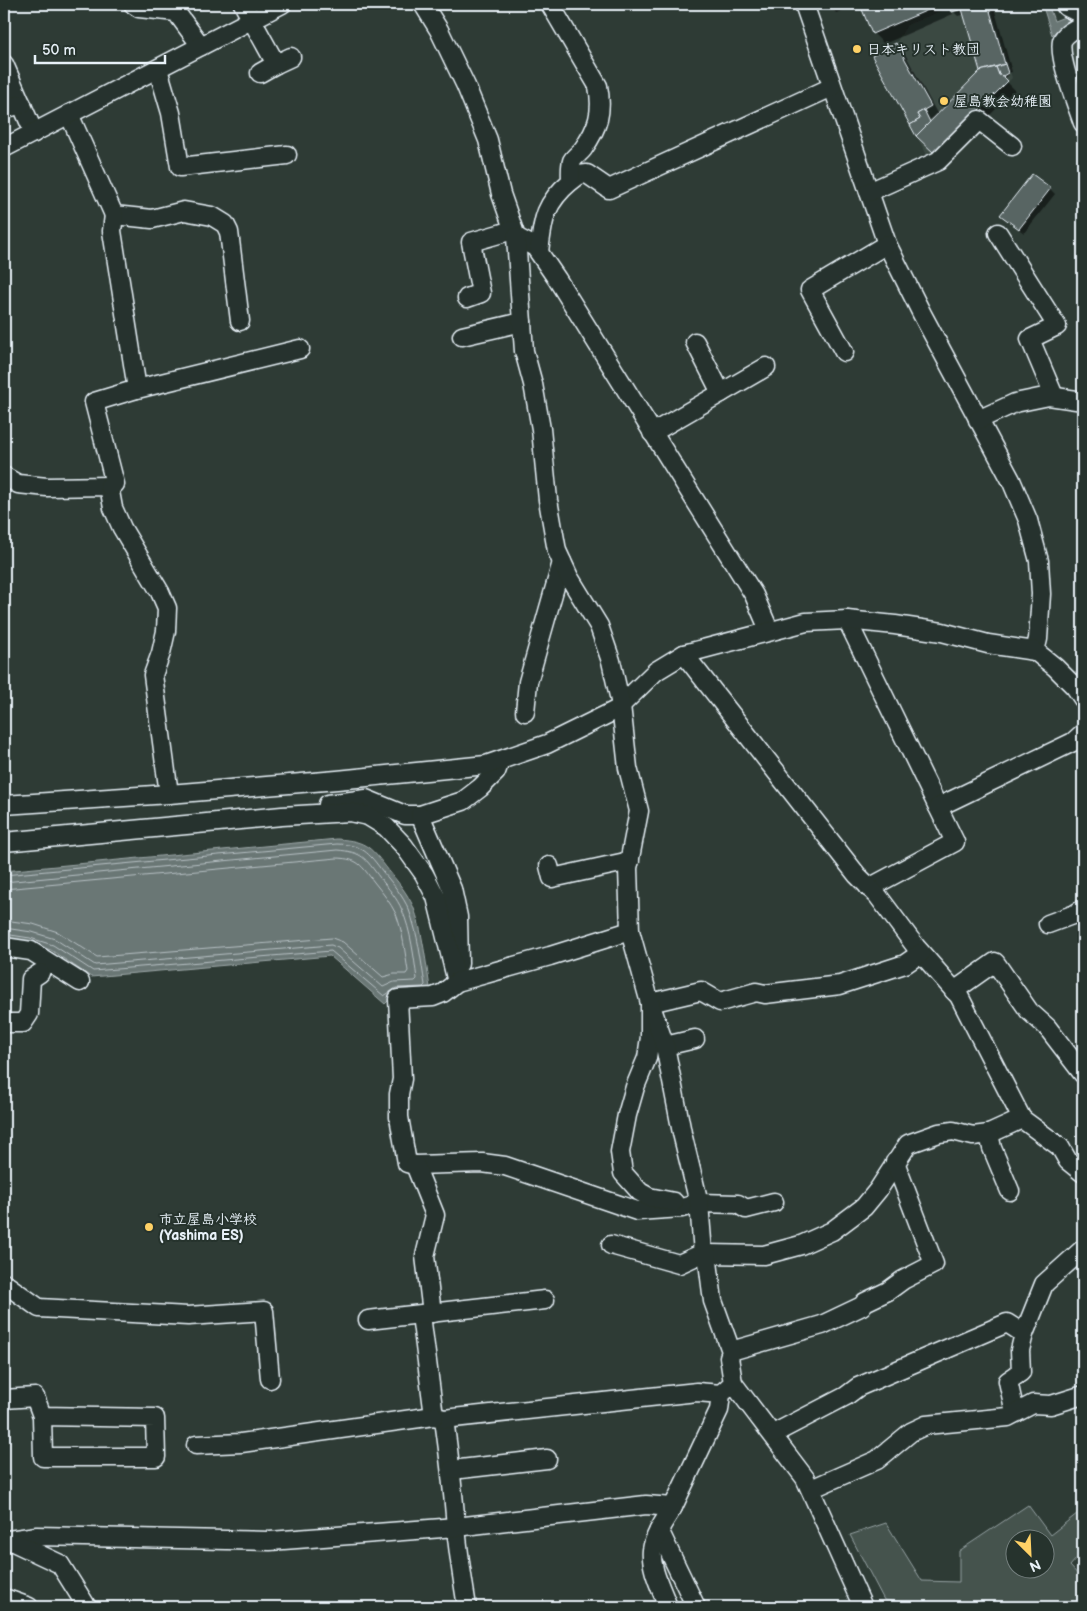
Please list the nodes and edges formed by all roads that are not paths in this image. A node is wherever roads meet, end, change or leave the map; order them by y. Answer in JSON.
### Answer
{"nodes":[{"id":1,"x":133,"y":4,"type":"edge"},
{"id":2,"x":243,"y":4,"type":"edge"},
{"id":3,"x":282,"y":4,"type":"edge"},
{"id":4,"x":423,"y":4,"type":"edge"},
{"id":5,"x":550,"y":4,"type":"edge"},
{"id":6,"x":804,"y":4,"type":"edge"},
{"id":7,"x":1069,"y":4,"type":"edge"},
{"id":8,"x":1083,"y":11,"type":"edge"},
{"id":9,"x":252,"y":20,"type":"junction"},
{"id":10,"x":1083,"y":24,"type":"edge"},
{"id":11,"x":201,"y":46,"type":"junction"},
{"id":12,"x":4,"y":64,"type":"edge"},
{"id":13,"x":158,"y":68,"type":"junction"},
{"id":14,"x":260,"y":74,"type":"dead end"},
{"id":15,"x":832,"y":87,"type":"junction"},
{"id":16,"x":22,"y":104,"type":"junction"},
{"id":17,"x":4,"y":109,"type":"edge"},
{"id":18,"x":70,"y":114,"type":"junction"},
{"id":19,"x":1083,"y":123,"type":"edge"},
{"id":20,"x":34,"y":133,"type":"junction"},
{"id":21,"x":1012,"y":146,"type":"dead end"},
{"id":22,"x":4,"y":148,"type":"edge"},
{"id":23,"x":287,"y":155,"type":"dead end"},
{"id":24,"x":570,"y":181,"type":"junction"},
{"id":25,"x":869,"y":192,"type":"junction"},
{"id":26,"x":114,"y":215,"type":"junction"},
{"id":27,"x":515,"y":233,"type":"junction"},
{"id":28,"x":998,"y":233,"type":"dead end"},
{"id":29,"x":887,"y":244,"type":"junction"},
{"id":30,"x":539,"y":252,"type":"junction"},
{"id":31,"x":467,"y":298,"type":"dead end"},
{"id":32,"x":240,"y":321,"type":"dead end"},
{"id":33,"x":522,"y":322,"type":"junction"},
{"id":34,"x":462,"y":336,"type":"dead end"},
{"id":35,"x":695,"y":342,"type":"dead end"},
{"id":36,"x":300,"y":348,"type":"dead end"},
{"id":37,"x":844,"y":352,"type":"dead end"},
{"id":38,"x":766,"y":367,"type":"dead end"},
{"id":39,"x":138,"y":389,"type":"junction"},
{"id":40,"x":721,"y":393,"type":"junction"},
{"id":41,"x":1054,"y":396,"type":"junction"},
{"id":42,"x":1083,"y":401,"type":"edge"},
{"id":43,"x":978,"y":420,"type":"junction"},
{"id":44,"x":652,"y":433,"type":"junction"},
{"id":45,"x":4,"y":476,"type":"edge"},
{"id":46,"x":109,"y":486,"type":"junction"},
{"id":47,"x":562,"y":562,"type":"junction"},
{"id":48,"x":847,"y":620,"type":"junction"},
{"id":49,"x":769,"y":630,"type":"junction"},
{"id":50,"x":1035,"y":652,"type":"junction"},
{"id":51,"x":684,"y":654,"type":"junction"},
{"id":52,"x":1083,"y":699,"type":"edge"},
{"id":53,"x":621,"y":705,"type":"junction"},
{"id":54,"x":525,"y":712,"type":"dead end"},
{"id":55,"x":1083,"y":733,"type":"edge"},
{"id":56,"x":500,"y":761,"type":"junction"},
{"id":57,"x":169,"y":794,"type":"junction"},
{"id":58,"x":4,"y":805,"type":"edge"},
{"id":59,"x":938,"y":807,"type":"junction"},
{"id":60,"x":420,"y":815,"type":"junction"},
{"id":61,"x":282,"y":816,"type":"junction"},
{"id":62,"x":4,"y":842,"type":"edge"},
{"id":63,"x":630,"y":861,"type":"junction"},
{"id":64,"x":549,"y":866,"type":"dead end"},
{"id":65,"x":869,"y":888,"type":"junction"},
{"id":66,"x":1083,"y":909,"type":"edge"},
{"id":67,"x":1048,"y":924,"type":"dead end"},
{"id":68,"x":630,"y":931,"type":"junction"},
{"id":69,"x":4,"y":947,"type":"edge"},
{"id":70,"x":921,"y":953,"type":"junction"},
{"id":71,"x":40,"y":973,"type":"dead end"},
{"id":72,"x":80,"y":982,"type":"dead end"},
{"id":73,"x":456,"y":982,"type":"junction"},
{"id":74,"x":954,"y":991,"type":"junction"},
{"id":75,"x":650,"y":1003,"type":"junction"},
{"id":76,"x":4,"y":1023,"type":"edge"},
{"id":77,"x":695,"y":1039,"type":"dead end"},
{"id":78,"x":665,"y":1046,"type":"junction"},
{"id":79,"x":1083,"y":1074,"type":"edge"},
{"id":80,"x":1022,"y":1119,"type":"junction"},
{"id":81,"x":989,"y":1134,"type":"junction"},
{"id":82,"x":895,"y":1162,"type":"junction"},
{"id":83,"x":415,"y":1165,"type":"junction"},
{"id":84,"x":1083,"y":1172,"type":"edge"},
{"id":85,"x":1010,"y":1191,"type":"dead end"},
{"id":86,"x":774,"y":1202,"type":"dead end"},
{"id":87,"x":696,"y":1203,"type":"junction"},
{"id":88,"x":611,"y":1244,"type":"dead end"},
{"id":89,"x":1083,"y":1249,"type":"edge"},
{"id":90,"x":705,"y":1254,"type":"junction"},
{"id":91,"x":4,"y":1283,"type":"edge"},
{"id":92,"x":545,"y":1300,"type":"dead end"},
{"id":93,"x":426,"y":1314,"type":"junction"},
{"id":94,"x":368,"y":1320,"type":"dead end"},
{"id":95,"x":1024,"y":1334,"type":"junction"},
{"id":96,"x":730,"y":1351,"type":"junction"},
{"id":97,"x":270,"y":1379,"type":"dead end"},
{"id":98,"x":727,"y":1389,"type":"junction"},
{"id":99,"x":1083,"y":1396,"type":"edge"},
{"id":100,"x":4,"y":1399,"type":"edge"},
{"id":101,"x":1017,"y":1412,"type":"junction"},
{"id":102,"x":42,"y":1416,"type":"junction"},
{"id":103,"x":439,"y":1417,"type":"junction"},
{"id":104,"x":773,"y":1434,"type":"junction"},
{"id":105,"x":196,"y":1445,"type":"dead end"},
{"id":106,"x":547,"y":1459,"type":"dead end"},
{"id":107,"x":452,"y":1470,"type":"junction"},
{"id":108,"x":811,"y":1489,"type":"junction"},
{"id":109,"x":672,"y":1507,"type":"junction"},
{"id":110,"x":456,"y":1527,"type":"junction"},
{"id":111,"x":660,"y":1530,"type":"junction"},
{"id":112,"x":6,"y":1539,"type":"edge"},
{"id":113,"x":4,"y":1598,"type":"edge"},
{"id":114,"x":29,"y":1607,"type":"edge"},
{"id":115,"x":87,"y":1607,"type":"edge"},
{"id":116,"x":467,"y":1607,"type":"edge"},
{"id":117,"x":668,"y":1607,"type":"edge"},
{"id":118,"x":696,"y":1607,"type":"edge"},
{"id":119,"x":863,"y":1607,"type":"edge"}],
"edges":[{"from":1,"to":11,"type":"street"},
{"from":2,"to":9,"type":"street"},
{"from":3,"to":9,"type":"street"},
{"from":4,"to":27,"type":"street"},
{"from":5,"to":24,"type":"street"},
{"from":6,"to":15,"type":"street"},
{"from":7,"to":8,"type":"main road"},
{"from":9,"to":11,"type":"street"},
{"from":9,"to":14,"type":"street"},
{"from":10,"to":19,"type":"street"},
{"from":11,"to":13,"type":"street"},
{"from":12,"to":16,"type":"street"},
{"from":13,"to":18,"type":"street"},
{"from":13,"to":23,"type":"street"},
{"from":15,"to":24,"type":"street"},
{"from":15,"to":25,"type":"street"},
{"from":16,"to":17,"type":"street"},
{"from":16,"to":20,"type":"street"},
{"from":18,"to":20,"type":"street"},
{"from":18,"to":26,"type":"street"},
{"from":20,"to":22,"type":"street"},
{"from":21,"to":25,"type":"street"},
{"from":24,"to":30,"type":"street"},
{"from":25,"to":29,"type":"street"},
{"from":26,"to":32,"type":"street"},
{"from":26,"to":39,"type":"street"},
{"from":27,"to":30,"type":"street"},
{"from":27,"to":31,"type":"street"},
{"from":27,"to":33,"type":"street"},
{"from":28,"to":41,"type":"street"},
{"from":29,"to":37,"type":"street"},
{"from":29,"to":43,"type":"street"},
{"from":30,"to":44,"type":"street"},
{"from":33,"to":34,"type":"street"},
{"from":33,"to":47,"type":"street"},
{"from":35,"to":40,"type":"street"},
{"from":36,"to":39,"type":"street"},
{"from":38,"to":40,"type":"street"},
{"from":39,"to":46,"type":"street"},
{"from":40,"to":44,"type":"street"},
{"from":41,"to":42,"type":"street"},
{"from":41,"to":43,"type":"street"},
{"from":43,"to":50,"type":"street"},
{"from":44,"to":49,"type":"street"},
{"from":45,"to":46,"type":"street"},
{"from":46,"to":57,"type":"street"},
{"from":47,"to":53,"type":"street"},
{"from":47,"to":54,"type":"street"},
{"from":48,"to":49,"type":"street"},
{"from":48,"to":50,"type":"street"},
{"from":48,"to":59,"type":"street"},
{"from":49,"to":51,"type":"street"},
{"from":50,"to":52,"type":"street"},
{"from":51,"to":53,"type":"street"},
{"from":51,"to":65,"type":"street"},
{"from":53,"to":56,"type":"street"},
{"from":53,"to":63,"type":"street"},
{"from":55,"to":59,"type":"street"},
{"from":56,"to":57,"type":"street"},
{"from":56,"to":60,"type":"street"},
{"from":57,"to":58,"type":"street"},
{"from":59,"to":65,"type":"street"},
{"from":60,"to":61,"type":"street"},
{"from":60,"to":73,"type":"street"},
{"from":61,"to":62,"type":"street"},
{"from":61,"to":73,"type":"street"},
{"from":63,"to":64,"type":"street"},
{"from":63,"to":68,"type":"street"},
{"from":65,"to":70,"type":"street"},
{"from":66,"to":67,"type":"street"},
{"from":68,"to":73,"type":"street"},
{"from":68,"to":75,"type":"street"},
{"from":69,"to":72,"type":"street"},
{"from":70,"to":74,"type":"street"},
{"from":70,"to":75,"type":"street"},
{"from":71,"to":76,"type":"street"},
{"from":73,"to":83,"type":"street"},
{"from":74,"to":79,"type":"street"},
{"from":74,"to":80,"type":"street"},
{"from":75,"to":78,"type":"street"},
{"from":75,"to":87,"type":"street"},
{"from":77,"to":78,"type":"street"},
{"from":78,"to":87,"type":"street"},
{"from":80,"to":81,"type":"street"},
{"from":80,"to":84,"type":"street"},
{"from":81,"to":82,"type":"street"},
{"from":81,"to":85,"type":"street"},
{"from":82,"to":90,"type":"street"},
{"from":82,"to":96,"type":"street"},
{"from":83,"to":87,"type":"street"},
{"from":83,"to":93,"type":"street"},
{"from":86,"to":87,"type":"street"},
{"from":87,"to":90,"type":"street"},
{"from":88,"to":90,"type":"street"},
{"from":89,"to":95,"type":"street"},
{"from":90,"to":96,"type":"street"},
{"from":91,"to":97,"type":"street"},
{"from":92,"to":93,"type":"street"},
{"from":93,"to":94,"type":"street"},
{"from":93,"to":103,"type":"street"},
{"from":95,"to":101,"type":"street"},
{"from":95,"to":104,"type":"street"},
{"from":96,"to":98,"type":"street"},
{"from":98,"to":103,"type":"street"},
{"from":98,"to":104,"type":"street"},
{"from":98,"to":109,"type":"street"},
{"from":99,"to":101,"type":"street"},
{"from":100,"to":102,"type":"street"},
{"from":101,"to":108,"type":"street"},
{"from":102,"to":102,"type":"street"},
{"from":103,"to":105,"type":"street"},
{"from":103,"to":107,"type":"street"},
{"from":104,"to":108,"type":"street"},
{"from":106,"to":107,"type":"street"},
{"from":107,"to":110,"type":"street"},
{"from":108,"to":119,"type":"street"},
{"from":109,"to":110,"type":"street"},
{"from":109,"to":111,"type":"street"},
{"from":110,"to":112,"type":"street"},
{"from":110,"to":116,"type":"street"},
{"from":111,"to":117,"type":"street"},
{"from":111,"to":118,"type":"street"},
{"from":112,"to":115,"type":"street"},
{"from":113,"to":114,"type":"street"}]}
